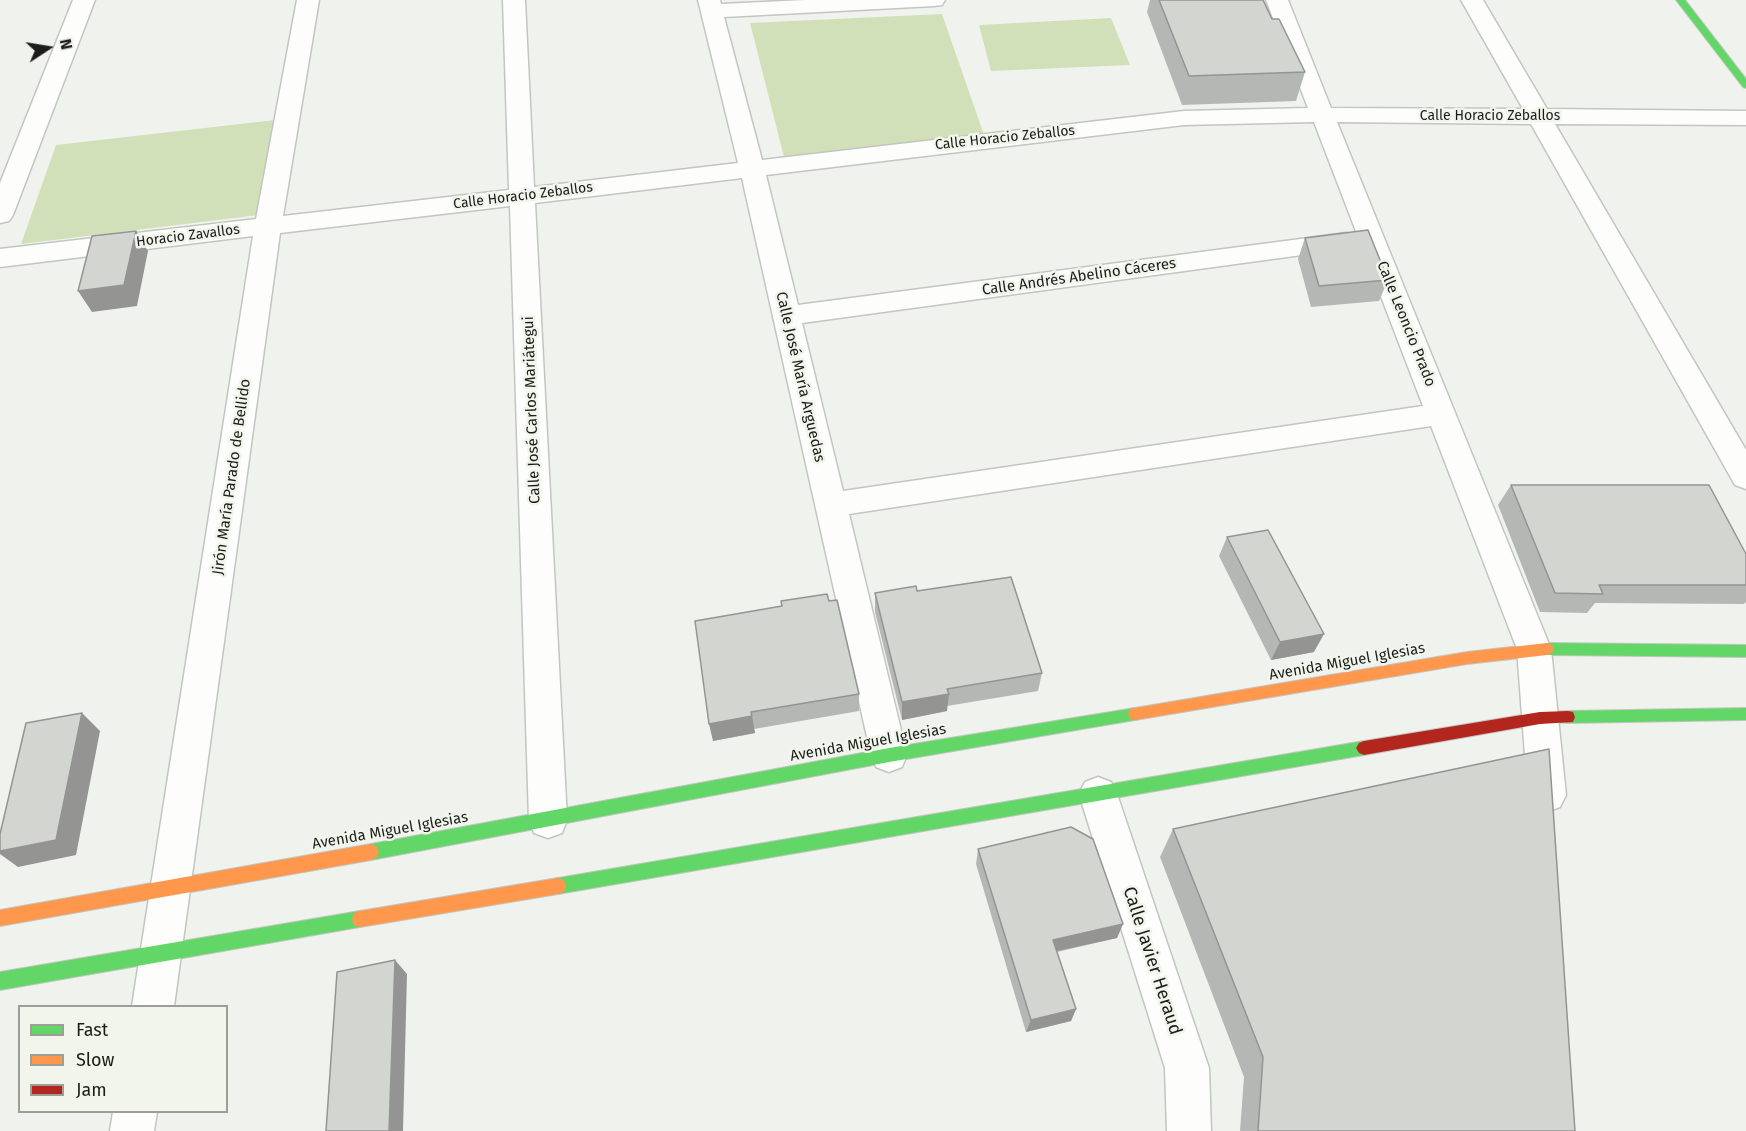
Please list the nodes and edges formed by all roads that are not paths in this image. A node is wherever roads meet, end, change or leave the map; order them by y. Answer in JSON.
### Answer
{"nodes":[{"id":1,"x":84,"y":0,"type":"edge"},
{"id":2,"x":308,"y":0,"type":"edge"},
{"id":3,"x":514,"y":0,"type":"edge"},
{"id":4,"x":934,"y":0,"type":"edge"},
{"id":5,"x":1277,"y":0,"type":"edge"},
{"id":6,"x":1472,"y":0,"type":"edge"},
{"id":7,"x":1680,"y":0,"type":"edge"},
{"id":8,"x":711,"y":5,"type":"edge"},
{"id":9,"x":1746,"y":85,"type":"edge"},
{"id":10,"x":1323,"y":115,"type":"junction"},
{"id":11,"x":1540,"y":117,"type":"junction"},
{"id":12,"x":1746,"y":118,"type":"edge"},
{"id":13,"x":752,"y":168,"type":"junction"},
{"id":14,"x":524,"y":195,"type":"junction"},
{"id":15,"x":0,"y":215,"type":"edge"},
{"id":16,"x":268,"y":226,"type":"junction"},
{"id":17,"x":1372,"y":238,"type":"junction"},
{"id":18,"x":0,"y":258,"type":"edge"},
{"id":19,"x":786,"y":316,"type":"junction"},
{"id":20,"x":1441,"y":414,"type":"junction"},
{"id":21,"x":1746,"y":477,"type":"edge"},
{"id":22,"x":830,"y":505,"type":"junction"},
{"id":23,"x":1534,"y":649,"type":"junction"},
{"id":24,"x":1746,"y":651,"type":"edge"},
{"id":25,"x":1746,"y":714,"type":"edge"},
{"id":26,"x":1540,"y":718,"type":"junction"},
{"id":27,"x":890,"y":755,"type":"junction"},
{"id":28,"x":1098,"y":794,"type":"junction"},
{"id":29,"x":548,"y":820,"type":"junction"},
{"id":30,"x":1549,"y":824,"type":"edge"},
{"id":31,"x":171,"y":886,"type":"junction"},
{"id":32,"x":0,"y":918,"type":"edge"},
{"id":33,"x":161,"y":955,"type":"junction"},
{"id":34,"x":0,"y":981,"type":"edge"},
{"id":35,"x":153,"y":1005,"type":"edge"},
{"id":36,"x":135,"y":1113,"type":"edge"},
{"id":37,"x":132,"y":1131,"type":"edge"},
{"id":38,"x":1189,"y":1131,"type":"edge"}],
"edges":[{"from":1,"to":15,"type":"street"},
{"from":2,"to":16,"type":"street","name":"Jirón María Parado de Bellido"},
{"from":3,"to":14,"type":"street","name":"Calle José Carlos Mariátegui"},
{"from":4,"to":8,"type":"street"},
{"from":5,"to":10,"type":"street","name":"Calle Leoncio Prado"},
{"from":6,"to":11,"type":"street"},
{"from":7,"to":9,"type":"main road"},
{"from":8,"to":13,"type":"street","name":"Calle José María Arguedas"},
{"from":10,"to":11,"type":"street","name":"Calle Horacio Zeballos"},
{"from":10,"to":13,"type":"street","name":"Calle Horacio Zeballos"},
{"from":10,"to":17,"type":"street","name":"Calle Leoncio Prado"},
{"from":11,"to":12,"type":"street","name":"Calle Horacio Zeballos"},
{"from":11,"to":21,"type":"street"},
{"from":13,"to":14,"type":"street","name":"Calle Horacio Zeballos"},
{"from":13,"to":19,"type":"street","name":"Calle José María Arguedas"},
{"from":14,"to":16,"type":"street","name":"Calle Horacio Zeballos"},
{"from":14,"to":29,"type":"street","name":"Calle José Carlos Mariátegui"},
{"from":16,"to":18,"type":"street","name":"Horacio Zavallos"},
{"from":16,"to":31,"type":"street","name":"Jirón María Parado de Bellido"},
{"from":17,"to":19,"type":"street","name":"Calle Andrés Abelino Cáceres"},
{"from":17,"to":20,"type":"street","name":"Calle Leoncio Prado"},
{"from":19,"to":22,"type":"street","name":"Calle José María Arguedas"},
{"from":20,"to":22,"type":"street"},
{"from":20,"to":23,"type":"street","name":"Calle Leoncio Prado"},
{"from":22,"to":27,"type":"street","name":"Calle José María Arguedas"},
{"from":23,"to":24,"type":"main road","name":"Avenida Miguel Iglesias"},
{"from":23,"to":26,"type":"street","name":"Calle Leoncio Prado"},
{"from":23,"to":27,"type":"main road","name":"Avenida Miguel Iglesias"},
{"from":25,"to":26,"type":"main road"},
{"from":26,"to":28,"type":"main road"},
{"from":26,"to":30,"type":"street","name":"Calle Leoncio Prado"},
{"from":27,"to":29,"type":"main road","name":"Avenida Miguel Iglesias"},
{"from":28,"to":33,"type":"main road"},
{"from":28,"to":38,"type":"street","name":"Calle Javier Heraud"},
{"from":29,"to":31,"type":"main road","name":"Avenida Miguel Iglesias"},
{"from":31,"to":32,"type":"main road","name":"Avenida Miguel Iglesias"},
{"from":31,"to":33,"type":"street","name":"Jirón María Parado de Bellido"},
{"from":33,"to":34,"type":"main road"},
{"from":33,"to":35,"type":"street","name":"Jirón María Parado de Bellido"},
{"from":36,"to":37,"type":"street"}]}
